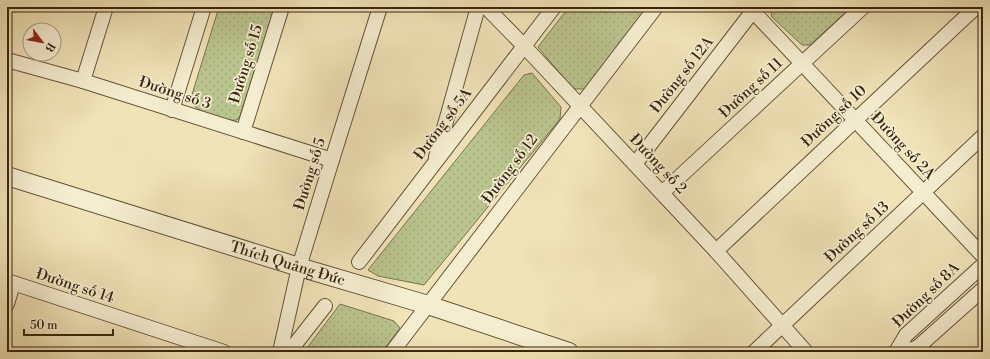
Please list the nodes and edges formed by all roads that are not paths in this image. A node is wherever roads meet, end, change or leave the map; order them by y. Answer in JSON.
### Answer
{"nodes":[{"id":1,"x":106,"y":7,"type":"edge"},
{"id":2,"x":204,"y":7,"type":"edge"},
{"id":3,"x":282,"y":7,"type":"edge"},
{"id":4,"x":380,"y":7,"type":"edge"},
{"id":5,"x":478,"y":7,"type":"edge"},
{"id":6,"x":486,"y":7,"type":"edge"},
{"id":7,"x":554,"y":7,"type":"edge"},
{"id":8,"x":656,"y":7,"type":"edge"},
{"id":9,"x":863,"y":7,"type":"edge"},
{"id":10,"x":976,"y":7,"type":"edge"},
{"id":11,"x":752,"y":8,"type":"edge"},
{"id":12,"x":524,"y":46,"type":"junction"},
{"id":13,"x":7,"y":60,"type":"edge"},
{"id":14,"x":802,"y":64,"type":"junction"},
{"id":15,"x":83,"y":81,"type":"junction"},
{"id":16,"x":580,"y":106,"type":"junction"},
{"id":17,"x":172,"y":110,"type":"junction"},
{"id":18,"x":855,"y":120,"type":"junction"},
{"id":19,"x":243,"y":132,"type":"junction"},
{"id":20,"x":983,"y":136,"type":"edge"},
{"id":21,"x":332,"y":160,"type":"junction"},
{"id":22,"x":434,"y":164,"type":"junction"},
{"id":23,"x":635,"y":164,"type":"junction"},
{"id":24,"x":7,"y":176,"type":"edge"},
{"id":25,"x":923,"y":192,"type":"junction"},
{"id":26,"x":662,"y":194,"type":"junction"},
{"id":27,"x":716,"y":251,"type":"junction"},
{"id":28,"x":983,"y":256,"type":"edge"},
{"id":29,"x":359,"y":262,"type":"dead end"},
{"id":30,"x":983,"y":265,"type":"edge"},
{"id":31,"x":300,"y":267,"type":"junction"},
{"id":32,"x":10,"y":282,"type":"edge"},
{"id":33,"x":983,"y":289,"type":"edge"},
{"id":34,"x":7,"y":304,"type":"edge"},
{"id":35,"x":428,"y":305,"type":"junction"},
{"id":36,"x":325,"y":306,"type":"dead end"},
{"id":37,"x":783,"y":325,"type":"junction"},
{"id":38,"x":804,"y":350,"type":"edge"},
{"id":39,"x":224,"y":352,"type":"edge"},
{"id":40,"x":280,"y":352,"type":"edge"},
{"id":41,"x":289,"y":352,"type":"edge"},
{"id":42,"x":392,"y":352,"type":"edge"},
{"id":43,"x":569,"y":352,"type":"edge"},
{"id":44,"x":754,"y":352,"type":"edge"},
{"id":45,"x":896,"y":352,"type":"edge"},
{"id":46,"x":905,"y":352,"type":"edge"}],
"edges":[{"from":1,"to":15,"type":"street"},
{"from":2,"to":17,"type":"street"},
{"from":3,"to":19,"type":"street","name":"Đường số 15"},
{"from":4,"to":21,"type":"street","name":"Đường số 5"},
{"from":5,"to":22,"type":"street"},
{"from":6,"to":12,"type":"street","name":"Đường số 2"},
{"from":7,"to":12,"type":"street","name":"Đường số 5A"},
{"from":8,"to":16,"type":"street","name":"Đường số 12"},
{"from":9,"to":14,"type":"street","name":"Đường số 11"},
{"from":10,"to":18,"type":"street","name":"Đường số 10"},
{"from":11,"to":14,"type":"street","name":"Đường số 2A"},
{"from":11,"to":23,"type":"street","name":"Đường số 12A"},
{"from":12,"to":16,"type":"street","name":"Đường số 2"},
{"from":12,"to":22,"type":"street","name":"Đường số 5A"},
{"from":13,"to":15,"type":"street","name":"Đường số 3"},
{"from":14,"to":18,"type":"street","name":"Đường số 2A"},
{"from":14,"to":26,"type":"street","name":"Đường số 11"},
{"from":15,"to":17,"type":"street","name":"Đường số 3"},
{"from":16,"to":23,"type":"street","name":"Đường số 2"},
{"from":16,"to":35,"type":"street","name":"Đường số 12"},
{"from":17,"to":19,"type":"street","name":"Đường số 3"},
{"from":18,"to":25,"type":"street","name":"Đường số 2A"},
{"from":18,"to":27,"type":"street","name":"Đường số 10"},
{"from":19,"to":21,"type":"street","name":"Đường số 3"},
{"from":20,"to":25,"type":"street","name":"Đường số 13"},
{"from":21,"to":31,"type":"street","name":"Đường số 5"},
{"from":22,"to":29,"type":"street","name":"Đường số 5A"},
{"from":23,"to":26,"type":"street","name":"Đường số 2"},
{"from":24,"to":31,"type":"street","name":"Thích Quảng Đức"},
{"from":25,"to":28,"type":"street","name":"Đường số 2A"},
{"from":25,"to":37,"type":"street","name":"Đường số 13"},
{"from":26,"to":27,"type":"street","name":"Đường số 2"},
{"from":27,"to":37,"type":"street","name":"Đường số 2"},
{"from":30,"to":45,"type":"street","name":"Đường số 8A"},
{"from":31,"to":35,"type":"street","name":"Thích Quảng Đức"},
{"from":31,"to":40,"type":"street","name":"Đường số 5"},
{"from":32,"to":34,"type":"street"},
{"from":32,"to":39,"type":"street","name":"Đường số 14"},
{"from":33,"to":46,"type":"street","name":"Đường số 8A"},
{"from":35,"to":42,"type":"street","name":"Đường số 12"},
{"from":35,"to":43,"type":"street","name":"Thích Quảng Đức"},
{"from":36,"to":41,"type":"street"},
{"from":37,"to":38,"type":"street","name":"Đường số 2"},
{"from":37,"to":44,"type":"street","name":"Đường số 13"}]}
